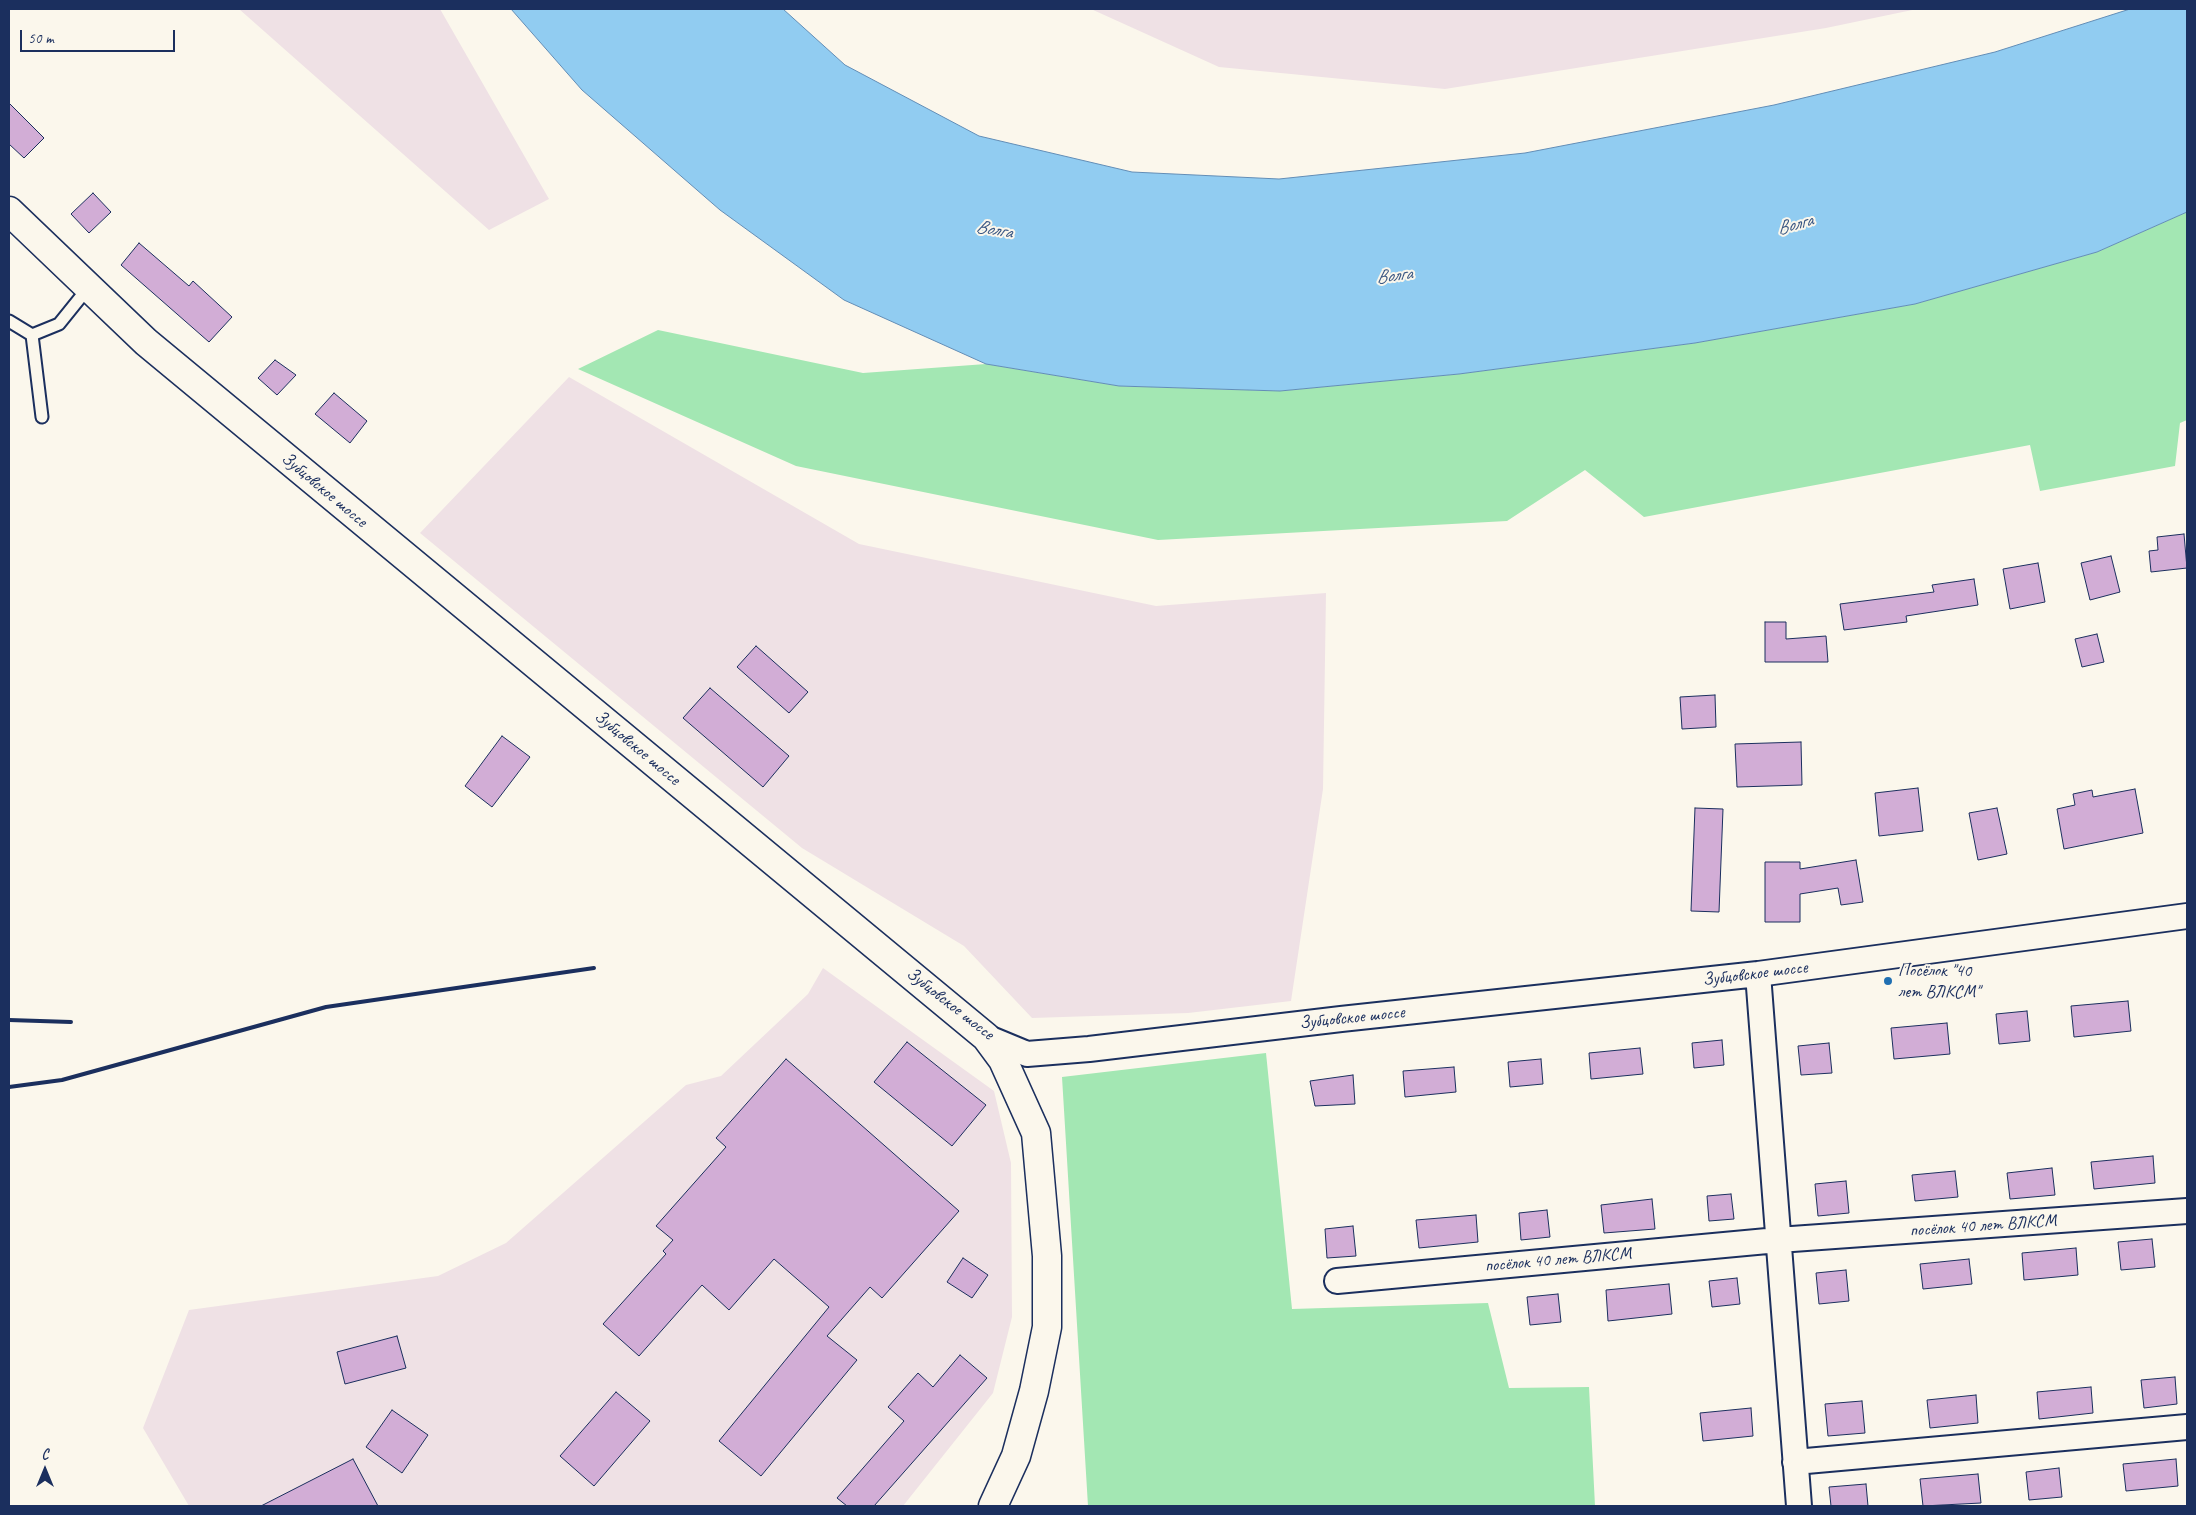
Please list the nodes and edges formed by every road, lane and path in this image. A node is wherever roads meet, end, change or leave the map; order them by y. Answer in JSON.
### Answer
{"nodes":[{"id":1,"x":9,"y":211,"type":"edge"},
{"id":2,"x":89,"y":287,"type":"junction"},
{"id":3,"x":9,"y":321,"type":"edge"},
{"id":4,"x":32,"y":335,"type":"junction"},
{"id":5,"x":42,"y":417,"type":"dead end"},
{"id":6,"x":2187,"y":916,"type":"edge"},
{"id":7,"x":1758,"y":974,"type":"junction"},
{"id":8,"x":986,"y":1037,"type":"junction"},
{"id":9,"x":2187,"y":1212,"type":"edge"},
{"id":10,"x":1778,"y":1240,"type":"junction"},
{"id":11,"x":1337,"y":1281,"type":"dead end"},
{"id":12,"x":2187,"y":1427,"type":"edge"},
{"id":13,"x":1795,"y":1462,"type":"junction"},
{"id":14,"x":993,"y":1506,"type":"edge"},
{"id":15,"x":1799,"y":1506,"type":"edge"}],
"edges":[{"from":1,"to":2,"type":"main road","name":"Зубцовское шоссе"},
{"from":2,"to":4,"type":"lane"},
{"from":2,"to":8,"type":"main road","name":"Зубцовское шоссе"},
{"from":3,"to":4,"type":"lane"},
{"from":4,"to":5,"type":"lane"},
{"from":6,"to":7,"type":"street","name":"Зубцовское шоссе"},
{"from":7,"to":8,"type":"street","name":"Зубцовское шоссе"},
{"from":7,"to":10,"type":"street"},
{"from":8,"to":14,"type":"main road"},
{"from":9,"to":10,"type":"street","name":"посёлок 40 лет ВЛКСМ"},
{"from":10,"to":11,"type":"street","name":"посёлок 40 лет ВЛКСМ"},
{"from":10,"to":13,"type":"street"},
{"from":12,"to":13,"type":"street"},
{"from":13,"to":15,"type":"street"}]}
